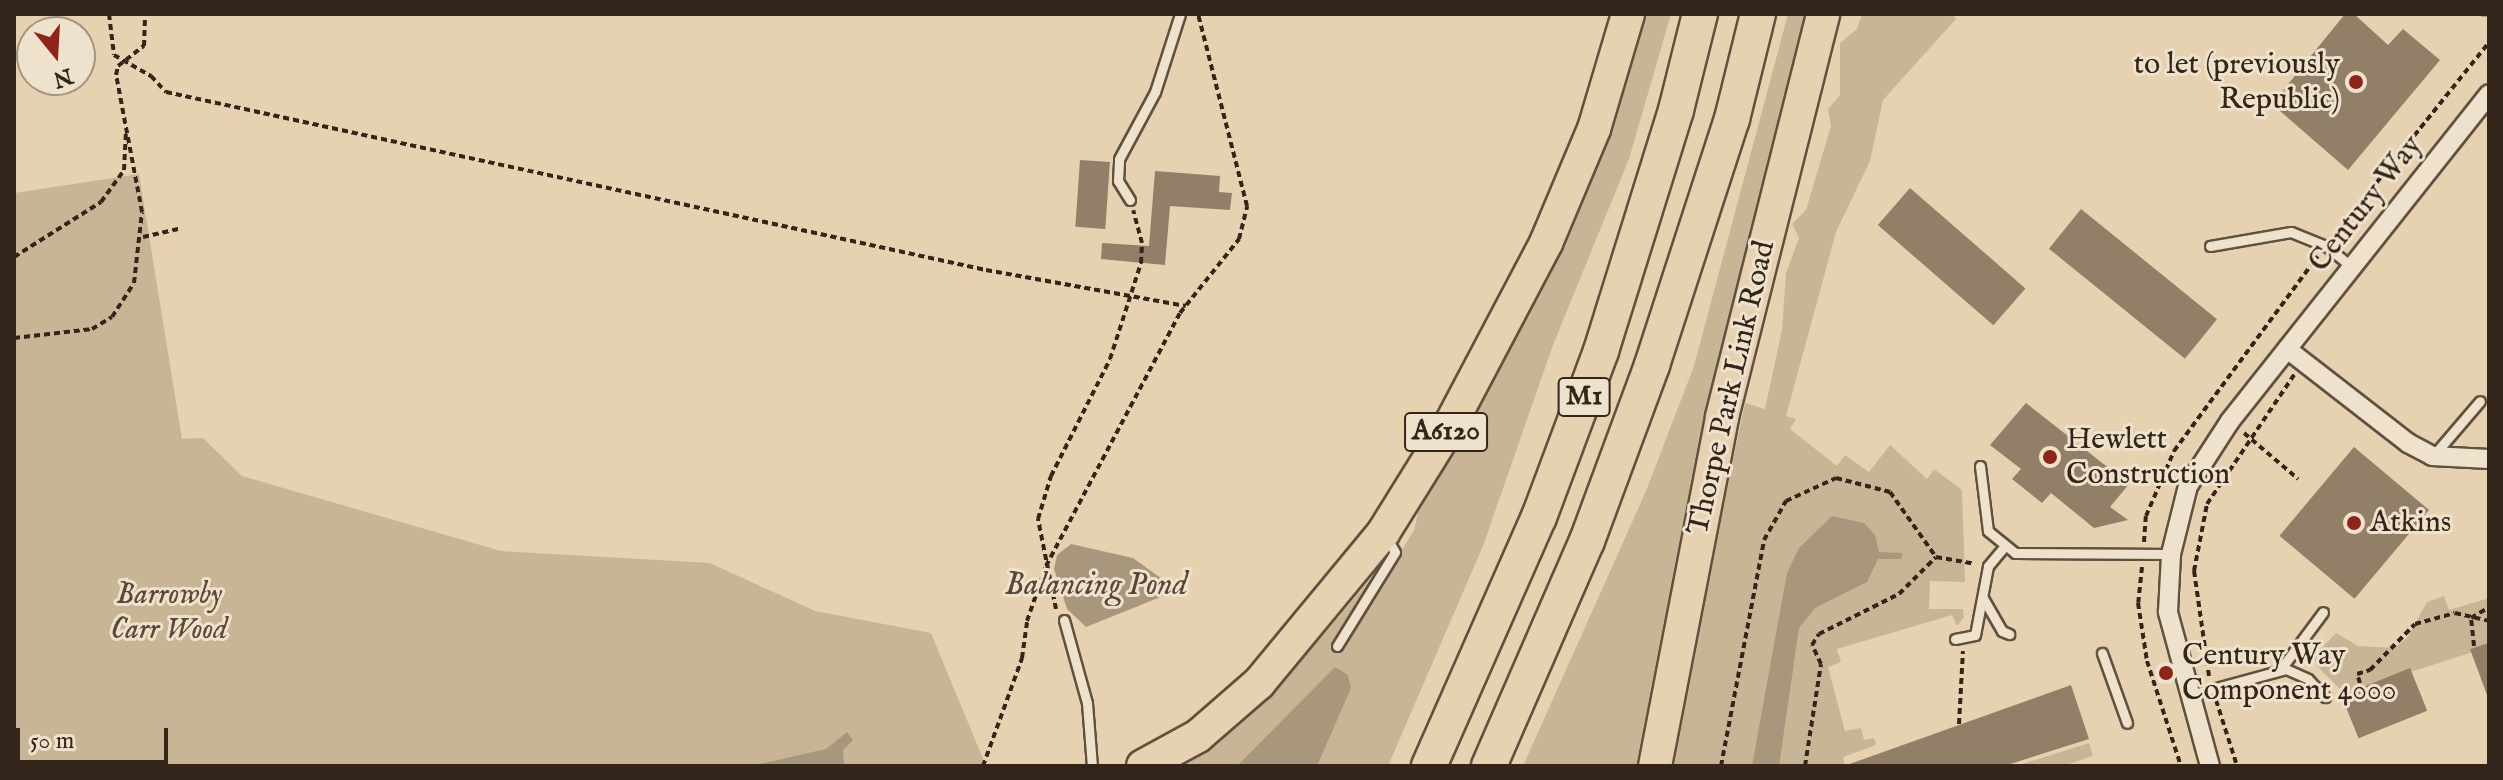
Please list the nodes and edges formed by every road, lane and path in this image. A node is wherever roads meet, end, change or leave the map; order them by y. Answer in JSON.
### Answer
{"nodes":[{"id":1,"x":109,"y":14,"type":"edge"},
{"id":2,"x":145,"y":14,"type":"edge"},
{"id":3,"x":1180,"y":14,"type":"edge"},
{"id":4,"x":1198,"y":14,"type":"edge"},
{"id":5,"x":1628,"y":14,"type":"edge"},
{"id":6,"x":1700,"y":14,"type":"edge"},
{"id":7,"x":1758,"y":14,"type":"edge"},
{"id":8,"x":1823,"y":14,"type":"edge"},
{"id":9,"x":122,"y":63,"type":"junction"},
{"id":10,"x":2489,"y":94,"type":"edge"},
{"id":11,"x":125,"y":120,"type":"junction"},
{"id":12,"x":1130,"y":200,"type":"joint"},
{"id":13,"x":179,"y":229,"type":"dead end"},
{"id":14,"x":143,"y":237,"type":"junction"},
{"id":15,"x":2210,"y":246,"type":"dead end"},
{"id":16,"x":14,"y":257,"type":"edge"},
{"id":17,"x":2352,"y":267,"type":"junction"},
{"id":18,"x":1131,"y":295,"type":"junction"},
{"id":19,"x":1186,"y":306,"type":"junction"},
{"id":20,"x":14,"y":338,"type":"edge"},
{"id":21,"x":2287,"y":349,"type":"junction"},
{"id":22,"x":2304,"y":361,"type":"junction"},
{"id":23,"x":2480,"y":401,"type":"dead end"},
{"id":24,"x":2230,"y":421,"type":"junction"},
{"id":25,"x":2251,"y":439,"type":"junction"},
{"id":26,"x":2432,"y":456,"type":"junction"},
{"id":27,"x":2489,"y":459,"type":"edge"},
{"id":28,"x":1980,"y":466,"type":"dead end"},
{"id":29,"x":2298,"y":479,"type":"dead end"},
{"id":30,"x":1383,"y":533,"type":"junction"},
{"id":31,"x":2004,"y":547,"type":"junction"},
{"id":32,"x":2171,"y":554,"type":"junction"},
{"id":33,"x":1936,"y":557,"type":"junction"},
{"id":34,"x":1046,"y":566,"type":"junction"},
{"id":35,"x":1988,"y":566,"type":"junction"},
{"id":36,"x":1983,"y":598,"type":"junction"},
{"id":37,"x":1055,"y":602,"type":"dead end"},
{"id":38,"x":2489,"y":607,"type":"edge"},
{"id":39,"x":2323,"y":612,"type":"dead end"},
{"id":40,"x":2471,"y":618,"type":"junction"},
{"id":41,"x":1064,"y":620,"type":"dead end"},
{"id":42,"x":2489,"y":621,"type":"edge"},
{"id":43,"x":2009,"y":634,"type":"dead end"},
{"id":44,"x":1960,"y":639,"type":"joint"},
{"id":45,"x":1337,"y":646,"type":"dead end"},
{"id":46,"x":2474,"y":646,"type":"dead end"},
{"id":47,"x":2102,"y":653,"type":"dead end"},
{"id":48,"x":2280,"y":670,"type":"junction"},
{"id":49,"x":2360,"y":683,"type":"dead end"},
{"id":50,"x":2212,"y":687,"type":"junction"},
{"id":51,"x":2189,"y":695,"type":"junction"},
{"id":52,"x":2325,"y":697,"type":"dead end"},
{"id":53,"x":2127,"y":723,"type":"dead end"},
{"id":54,"x":1959,"y":724,"type":"dead end"},
{"id":55,"x":983,"y":766,"type":"edge"},
{"id":56,"x":1092,"y":766,"type":"edge"},
{"id":57,"x":1143,"y":766,"type":"edge"},
{"id":58,"x":1429,"y":766,"type":"edge"},
{"id":59,"x":1489,"y":766,"type":"edge"},
{"id":60,"x":1655,"y":766,"type":"edge"},
{"id":61,"x":1721,"y":766,"type":"edge"},
{"id":62,"x":1805,"y":766,"type":"edge"},
{"id":63,"x":2210,"y":766,"type":"edge"},
{"id":64,"x":2237,"y":766,"type":"edge"}],
"edges":[{"from":1,"to":9,"type":"path"},
{"from":2,"to":9,"type":"path"},
{"from":3,"to":12,"type":"lane"},
{"from":4,"to":19,"type":"path"},
{"from":5,"to":30,"type":"highway","number":"A6120"},
{"from":6,"to":58,"type":"highway","number":"M1"},
{"from":7,"to":59,"type":"highway","number":"M1"},
{"from":8,"to":60,"type":"highway","name":"Thorpe Park Link Road"},
{"from":9,"to":11,"type":"path"},
{"from":9,"to":18,"type":"path"},
{"from":10,"to":17,"type":"street","name":"Century Way"},
{"from":11,"to":14,"type":"path"},
{"from":11,"to":16,"type":"path"},
{"from":12,"to":18,"type":"path"},
{"from":13,"to":14,"type":"path"},
{"from":14,"to":20,"type":"path"},
{"from":15,"to":17,"type":"lane"},
{"from":17,"to":21,"type":"street","name":"Century Way"},
{"from":18,"to":19,"type":"path"},
{"from":18,"to":34,"type":"path"},
{"from":19,"to":34,"type":"path"},
{"from":21,"to":22,"type":"street"},
{"from":21,"to":24,"type":"street","name":"Century Way"},
{"from":22,"to":25,"type":"path"},
{"from":22,"to":26,"type":"street"},
{"from":23,"to":26,"type":"lane"},
{"from":24,"to":25,"type":"path"},
{"from":24,"to":32,"type":"street","name":"Century Way"},
{"from":25,"to":29,"type":"path"},
{"from":25,"to":50,"type":"path"},
{"from":26,"to":27,"type":"street"},
{"from":28,"to":31,"type":"lane"},
{"from":30,"to":45,"type":"lane"},
{"from":30,"to":57,"type":"highway","number":"A6120"},
{"from":31,"to":32,"type":"lane"},
{"from":31,"to":35,"type":"lane"},
{"from":32,"to":51,"type":"street","name":"Century Way"},
{"from":33,"to":35,"type":"path"},
{"from":33,"to":61,"type":"path"},
{"from":33,"to":62,"type":"path"},
{"from":34,"to":37,"type":"path"},
{"from":34,"to":55,"type":"path"},
{"from":35,"to":36,"type":"lane"},
{"from":36,"to":43,"type":"lane"},
{"from":36,"to":44,"type":"lane"},
{"from":38,"to":40,"type":"path"},
{"from":39,"to":48,"type":"lane"},
{"from":40,"to":42,"type":"path"},
{"from":40,"to":46,"type":"path"},
{"from":40,"to":49,"type":"path"},
{"from":41,"to":56,"type":"lane"},
{"from":44,"to":54,"type":"path"},
{"from":47,"to":53,"type":"lane"},
{"from":48,"to":50,"type":"lane"},
{"from":48,"to":52,"type":"lane"},
{"from":50,"to":51,"type":"lane"},
{"from":50,"to":64,"type":"path"},
{"from":51,"to":63,"type":"street","name":"Century Way"}]}
